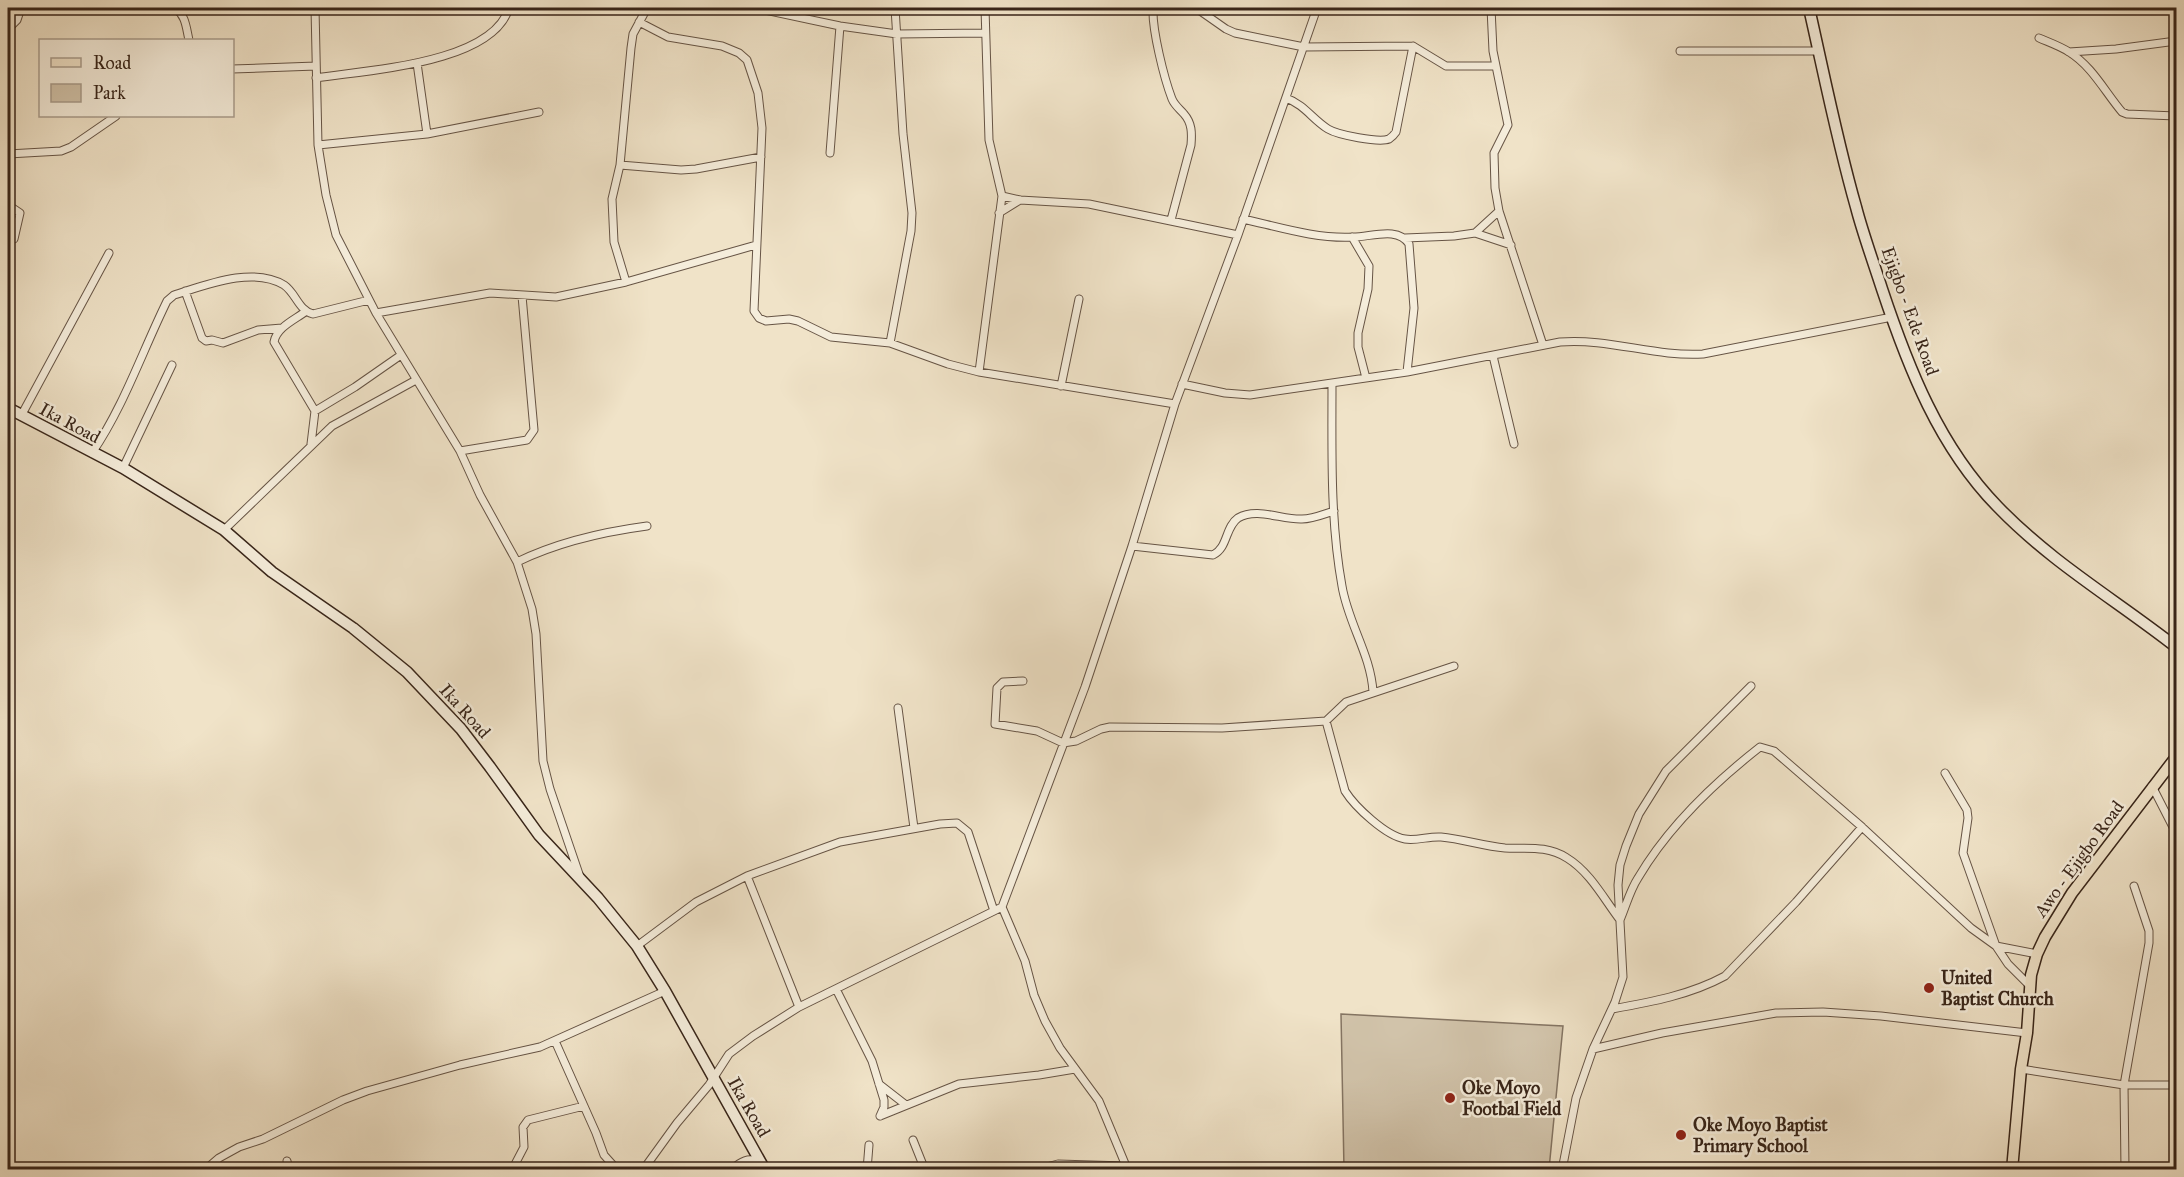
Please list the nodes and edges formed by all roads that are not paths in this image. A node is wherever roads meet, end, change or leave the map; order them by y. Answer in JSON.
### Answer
{"nodes":[{"id":1,"x":21,"y":8,"type":"edge"},
{"id":2,"x":175,"y":8,"type":"edge"},
{"id":3,"x":315,"y":8,"type":"edge"},
{"id":4,"x":509,"y":8,"type":"edge"},
{"id":5,"x":647,"y":8,"type":"edge"},
{"id":6,"x":759,"y":8,"type":"edge"},
{"id":7,"x":895,"y":8,"type":"edge"},
{"id":8,"x":985,"y":8,"type":"edge"},
{"id":9,"x":1153,"y":8,"type":"edge"},
{"id":10,"x":1196,"y":8,"type":"edge"},
{"id":11,"x":1317,"y":8,"type":"edge"},
{"id":12,"x":1491,"y":8,"type":"edge"},
{"id":13,"x":1809,"y":8,"type":"edge"},
{"id":14,"x":639,"y":22,"type":"junction"},
{"id":15,"x":840,"y":26,"type":"junction"},
{"id":16,"x":8,"y":29,"type":"edge"},
{"id":17,"x":985,"y":33,"type":"junction"},
{"id":18,"x":897,"y":34,"type":"junction"},
{"id":19,"x":2039,"y":38,"type":"dead end"},
{"id":20,"x":189,"y":39,"type":"edge"},
{"id":21,"x":2176,"y":41,"type":"edge"},
{"id":22,"x":1413,"y":46,"type":"junction"},
{"id":23,"x":1304,"y":47,"type":"junction"},
{"id":24,"x":1680,"y":51,"type":"dead end"},
{"id":25,"x":1819,"y":51,"type":"junction"},
{"id":26,"x":2069,"y":52,"type":"junction"},
{"id":27,"x":417,"y":63,"type":"junction"},
{"id":28,"x":316,"y":66,"type":"junction"},
{"id":29,"x":1496,"y":66,"type":"junction"},
{"id":30,"x":234,"y":69,"type":"edge"},
{"id":31,"x":316,"y":78,"type":"junction"},
{"id":32,"x":1286,"y":98,"type":"junction"},
{"id":33,"x":539,"y":112,"type":"dead end"},
{"id":34,"x":2176,"y":116,"type":"edge"},
{"id":35,"x":115,"y":117,"type":"edge"},
{"id":36,"x":427,"y":134,"type":"junction"},
{"id":37,"x":318,"y":146,"type":"junction"},
{"id":38,"x":830,"y":153,"type":"dead end"},
{"id":39,"x":8,"y":154,"type":"edge"},
{"id":40,"x":761,"y":156,"type":"junction"},
{"id":41,"x":620,"y":165,"type":"junction"},
{"id":42,"x":1002,"y":196,"type":"junction"},
{"id":43,"x":1020,"y":200,"type":"junction"},
{"id":44,"x":8,"y":205,"type":"edge"},
{"id":45,"x":1499,"y":212,"type":"junction"},
{"id":46,"x":999,"y":213,"type":"junction"},
{"id":47,"x":1243,"y":219,"type":"junction"},
{"id":48,"x":1171,"y":220,"type":"junction"},
{"id":49,"x":1475,"y":232,"type":"junction"},
{"id":50,"x":1238,"y":235,"type":"junction"},
{"id":51,"x":1352,"y":237,"type":"junction"},
{"id":52,"x":1405,"y":238,"type":"junction"},
{"id":53,"x":14,"y":239,"type":"dead end"},
{"id":54,"x":1510,"y":244,"type":"junction"},
{"id":55,"x":756,"y":245,"type":"junction"},
{"id":56,"x":109,"y":253,"type":"dead end"},
{"id":57,"x":626,"y":282,"type":"junction"},
{"id":58,"x":185,"y":291,"type":"junction"},
{"id":59,"x":522,"y":296,"type":"junction"},
{"id":60,"x":1079,"y":299,"type":"dead end"},
{"id":61,"x":369,"y":300,"type":"junction"},
{"id":62,"x":305,"y":312,"type":"junction"},
{"id":63,"x":376,"y":314,"type":"junction"},
{"id":64,"x":1892,"y":317,"type":"junction"},
{"id":65,"x":282,"y":328,"type":"junction"},
{"id":66,"x":890,"y":343,"type":"junction"},
{"id":67,"x":1543,"y":345,"type":"junction"},
{"id":68,"x":401,"y":355,"type":"junction"},
{"id":69,"x":1493,"y":356,"type":"junction"},
{"id":70,"x":172,"y":365,"type":"dead end"},
{"id":71,"x":979,"y":372,"type":"junction"},
{"id":72,"x":1407,"y":372,"type":"junction"},
{"id":73,"x":1365,"y":378,"type":"junction"},
{"id":74,"x":416,"y":380,"type":"junction"},
{"id":75,"x":1182,"y":384,"type":"junction"},
{"id":76,"x":1332,"y":384,"type":"junction"},
{"id":77,"x":1060,"y":386,"type":"junction"},
{"id":78,"x":1175,"y":404,"type":"junction"},
{"id":79,"x":8,"y":408,"type":"edge"},
{"id":80,"x":315,"y":411,"type":"junction"},
{"id":81,"x":21,"y":416,"type":"junction"},
{"id":82,"x":311,"y":444,"type":"junction"},
{"id":83,"x":1514,"y":444,"type":"dead end"},
{"id":84,"x":460,"y":451,"type":"junction"},
{"id":85,"x":92,"y":453,"type":"junction"},
{"id":86,"x":123,"y":468,"type":"junction"},
{"id":87,"x":1334,"y":511,"type":"junction"},
{"id":88,"x":647,"y":526,"type":"dead end"},
{"id":89,"x":224,"y":530,"type":"junction"},
{"id":90,"x":1132,"y":546,"type":"junction"},
{"id":91,"x":517,"y":561,"type":"junction"},
{"id":92,"x":2176,"y":645,"type":"edge"},
{"id":93,"x":1454,"y":666,"type":"dead end"},
{"id":94,"x":1023,"y":681,"type":"dead end"},
{"id":95,"x":1751,"y":686,"type":"dead end"},
{"id":96,"x":1373,"y":692,"type":"junction"},
{"id":97,"x":898,"y":708,"type":"dead end"},
{"id":98,"x":1326,"y":721,"type":"junction"},
{"id":99,"x":1063,"y":743,"type":"junction"},
{"id":100,"x":2176,"y":757,"type":"edge"},
{"id":101,"x":1946,"y":773,"type":"dead end"},
{"id":102,"x":2152,"y":786,"type":"junction"},
{"id":103,"x":914,"y":828,"type":"junction"},
{"id":104,"x":1862,"y":828,"type":"junction"},
{"id":105,"x":2176,"y":833,"type":"edge"},
{"id":106,"x":747,"y":876,"type":"junction"},
{"id":107,"x":582,"y":882,"type":"junction"},
{"id":108,"x":2134,"y":886,"type":"dead end"},
{"id":109,"x":1002,"y":907,"type":"junction"},
{"id":110,"x":994,"y":911,"type":"junction"},
{"id":111,"x":1620,"y":920,"type":"junction"},
{"id":112,"x":637,"y":946,"type":"junction"},
{"id":113,"x":1996,"y":946,"type":"junction"},
{"id":114,"x":2037,"y":954,"type":"junction"},
{"id":115,"x":2030,"y":986,"type":"junction"},
{"id":116,"x":836,"y":989,"type":"junction"},
{"id":117,"x":665,"y":991,"type":"junction"},
{"id":118,"x":799,"y":1007,"type":"junction"},
{"id":119,"x":1612,"y":1009,"type":"junction"},
{"id":120,"x":2027,"y":1033,"type":"junction"},
{"id":121,"x":555,"y":1041,"type":"junction"},
{"id":122,"x":1593,"y":1048,"type":"junction"},
{"id":123,"x":1075,"y":1069,"type":"junction"},
{"id":124,"x":2021,"y":1069,"type":"junction"},
{"id":125,"x":712,"y":1077,"type":"junction"},
{"id":126,"x":879,"y":1084,"type":"junction"},
{"id":127,"x":2124,"y":1085,"type":"junction"},
{"id":128,"x":2176,"y":1085,"type":"edge"},
{"id":129,"x":906,"y":1105,"type":"junction"},
{"id":130,"x":584,"y":1106,"type":"junction"},
{"id":131,"x":913,"y":1140,"type":"dead end"},
{"id":132,"x":869,"y":1144,"type":"dead end"},
{"id":133,"x":287,"y":1161,"type":"dead end"},
{"id":134,"x":763,"y":1166,"type":"edge"},
{"id":135,"x":1126,"y":1166,"type":"junction"},
{"id":136,"x":1059,"y":1167,"type":"edge"},
{"id":137,"x":1150,"y":1169,"type":"edge"},
{"id":138,"x":205,"y":1170,"type":"edge"},
{"id":139,"x":289,"y":1170,"type":"edge"},
{"id":140,"x":512,"y":1170,"type":"edge"},
{"id":141,"x":625,"y":1170,"type":"edge"},
{"id":142,"x":643,"y":1170,"type":"edge"},
{"id":143,"x":731,"y":1170,"type":"edge"},
{"id":144,"x":867,"y":1170,"type":"edge"},
{"id":145,"x":925,"y":1170,"type":"edge"},
{"id":146,"x":1035,"y":1170,"type":"edge"},
{"id":147,"x":1562,"y":1170,"type":"edge"},
{"id":148,"x":2012,"y":1170,"type":"edge"},
{"id":149,"x":2125,"y":1170,"type":"edge"}],
"edges":[{"from":1,"to":16,"type":"street"},
{"from":2,"to":20,"type":"street"},
{"from":3,"to":28,"type":"street"},
{"from":4,"to":27,"type":"street"},
{"from":5,"to":14,"type":"street"},
{"from":6,"to":15,"type":"street"},
{"from":7,"to":18,"type":"street"},
{"from":8,"to":17,"type":"street"},
{"from":9,"to":48,"type":"street"},
{"from":10,"to":23,"type":"street"},
{"from":11,"to":23,"type":"street"},
{"from":12,"to":29,"type":"street"},
{"from":13,"to":25,"type":"street","name":"Ejigbo - Ede Road"},
{"from":14,"to":40,"type":"street"},
{"from":14,"to":41,"type":"street"},
{"from":15,"to":18,"type":"street"},
{"from":15,"to":38,"type":"street"},
{"from":17,"to":18,"type":"street"},
{"from":17,"to":42,"type":"street"},
{"from":18,"to":66,"type":"street"},
{"from":19,"to":26,"type":"street"},
{"from":21,"to":26,"type":"street"},
{"from":22,"to":23,"type":"street"},
{"from":22,"to":29,"type":"street"},
{"from":22,"to":32,"type":"street"},
{"from":23,"to":32,"type":"street"},
{"from":24,"to":25,"type":"street"},
{"from":25,"to":64,"type":"street","name":"Ejigbo - Ede Road"},
{"from":26,"to":34,"type":"street"},
{"from":27,"to":31,"type":"street"},
{"from":27,"to":36,"type":"street"},
{"from":28,"to":30,"type":"street"},
{"from":28,"to":31,"type":"street"},
{"from":29,"to":45,"type":"street"},
{"from":31,"to":37,"type":"street"},
{"from":32,"to":47,"type":"street"},
{"from":33,"to":36,"type":"street"},
{"from":35,"to":39,"type":"street"},
{"from":36,"to":37,"type":"street"},
{"from":37,"to":61,"type":"street"},
{"from":40,"to":41,"type":"street"},
{"from":40,"to":55,"type":"street"},
{"from":41,"to":57,"type":"street"},
{"from":42,"to":43,"type":"street"},
{"from":42,"to":46,"type":"street"},
{"from":43,"to":46,"type":"street"},
{"from":43,"to":48,"type":"street"},
{"from":44,"to":53,"type":"street"},
{"from":45,"to":49,"type":"street"},
{"from":45,"to":54,"type":"street"},
{"from":46,"to":71,"type":"street"},
{"from":47,"to":50,"type":"street"},
{"from":47,"to":51,"type":"street"},
{"from":48,"to":50,"type":"street"},
{"from":49,"to":52,"type":"street"},
{"from":49,"to":54,"type":"street"},
{"from":50,"to":75,"type":"street"},
{"from":51,"to":52,"type":"street"},
{"from":51,"to":73,"type":"street"},
{"from":52,"to":72,"type":"street"},
{"from":54,"to":67,"type":"street"},
{"from":55,"to":57,"type":"street"},
{"from":55,"to":66,"type":"street"},
{"from":56,"to":81,"type":"street"},
{"from":57,"to":59,"type":"street"},
{"from":58,"to":62,"type":"street"},
{"from":58,"to":65,"type":"street"},
{"from":58,"to":85,"type":"street"},
{"from":59,"to":63,"type":"street"},
{"from":59,"to":84,"type":"street"},
{"from":60,"to":77,"type":"street"},
{"from":61,"to":62,"type":"street"},
{"from":61,"to":63,"type":"street"},
{"from":62,"to":65,"type":"street"},
{"from":63,"to":68,"type":"street"},
{"from":64,"to":67,"type":"street"},
{"from":64,"to":92,"type":"street","name":"Ejigbo - Ede Road"},
{"from":65,"to":80,"type":"street"},
{"from":66,"to":71,"type":"street"},
{"from":67,"to":69,"type":"street"},
{"from":68,"to":74,"type":"street"},
{"from":68,"to":80,"type":"street"},
{"from":69,"to":72,"type":"street"},
{"from":69,"to":83,"type":"street"},
{"from":70,"to":86,"type":"street"},
{"from":71,"to":77,"type":"street"},
{"from":72,"to":73,"type":"street"},
{"from":73,"to":76,"type":"street"},
{"from":74,"to":82,"type":"street"},
{"from":74,"to":84,"type":"street"},
{"from":75,"to":76,"type":"street"},
{"from":75,"to":78,"type":"street"},
{"from":76,"to":87,"type":"street"},
{"from":77,"to":78,"type":"street"},
{"from":78,"to":90,"type":"street"},
{"from":79,"to":81,"type":"street","name":"Ika Road"},
{"from":80,"to":82,"type":"street"},
{"from":81,"to":85,"type":"street","name":"Ika Road"},
{"from":82,"to":89,"type":"street"},
{"from":84,"to":91,"type":"street"},
{"from":85,"to":86,"type":"street","name":"Ika Road"},
{"from":86,"to":89,"type":"street","name":"Ika Road"},
{"from":87,"to":90,"type":"street"},
{"from":87,"to":96,"type":"street"},
{"from":88,"to":91,"type":"street"},
{"from":89,"to":107,"type":"street","name":"Ika Road"},
{"from":90,"to":99,"type":"street"},
{"from":91,"to":107,"type":"street"},
{"from":93,"to":96,"type":"street"},
{"from":94,"to":99,"type":"street"},
{"from":95,"to":111,"type":"street"},
{"from":96,"to":98,"type":"street"},
{"from":97,"to":103,"type":"street"},
{"from":98,"to":99,"type":"street"},
{"from":98,"to":111,"type":"street"},
{"from":99,"to":109,"type":"street"},
{"from":100,"to":102,"type":"main road","name":"Awo - Ejigbo Road"},
{"from":101,"to":113,"type":"street"},
{"from":102,"to":105,"type":"street"},
{"from":102,"to":114,"type":"main road","name":"Awo - Ejigbo Road"},
{"from":103,"to":106,"type":"street"},
{"from":103,"to":110,"type":"street"},
{"from":104,"to":111,"type":"street"},
{"from":104,"to":113,"type":"street"},
{"from":104,"to":119,"type":"street"},
{"from":106,"to":112,"type":"street"},
{"from":106,"to":118,"type":"street"},
{"from":107,"to":112,"type":"street","name":"Ika Road"},
{"from":108,"to":127,"type":"street"},
{"from":109,"to":110,"type":"street"},
{"from":109,"to":123,"type":"street"},
{"from":110,"to":116,"type":"street"},
{"from":111,"to":119,"type":"street"},
{"from":112,"to":117,"type":"street","name":"Ika Road"},
{"from":113,"to":114,"type":"street"},
{"from":113,"to":115,"type":"street"},
{"from":114,"to":115,"type":"main road","name":"Awo - Ejigbo Road"},
{"from":115,"to":120,"type":"main road","name":"Awo - Ejigbo Road"},
{"from":116,"to":118,"type":"street"},
{"from":116,"to":126,"type":"street"},
{"from":117,"to":121,"type":"street"},
{"from":117,"to":125,"type":"street","name":"Ika Road"},
{"from":118,"to":125,"type":"street"},
{"from":119,"to":122,"type":"street"},
{"from":120,"to":122,"type":"street"},
{"from":120,"to":124,"type":"main road","name":"Awo - Ejigbo Road"},
{"from":121,"to":130,"type":"street"},
{"from":121,"to":138,"type":"street"},
{"from":122,"to":147,"type":"street"},
{"from":123,"to":129,"type":"street"},
{"from":123,"to":135,"type":"street"},
{"from":124,"to":127,"type":"street"},
{"from":124,"to":148,"type":"main road","name":"Awo - Ejigbo Road"},
{"from":125,"to":134,"type":"street","name":"Ika Road"},
{"from":125,"to":142,"type":"street"},
{"from":126,"to":129,"type":"street"},
{"from":126,"to":129,"type":"street"},
{"from":127,"to":128,"type":"street"},
{"from":127,"to":149,"type":"street"},
{"from":130,"to":140,"type":"street"},
{"from":130,"to":141,"type":"street"},
{"from":131,"to":145,"type":"street"},
{"from":132,"to":144,"type":"street"},
{"from":133,"to":139,"type":"street"},
{"from":134,"to":143,"type":"street"},
{"from":135,"to":136,"type":"street"},
{"from":135,"to":137,"type":"street"},
{"from":136,"to":146,"type":"street"}]}
